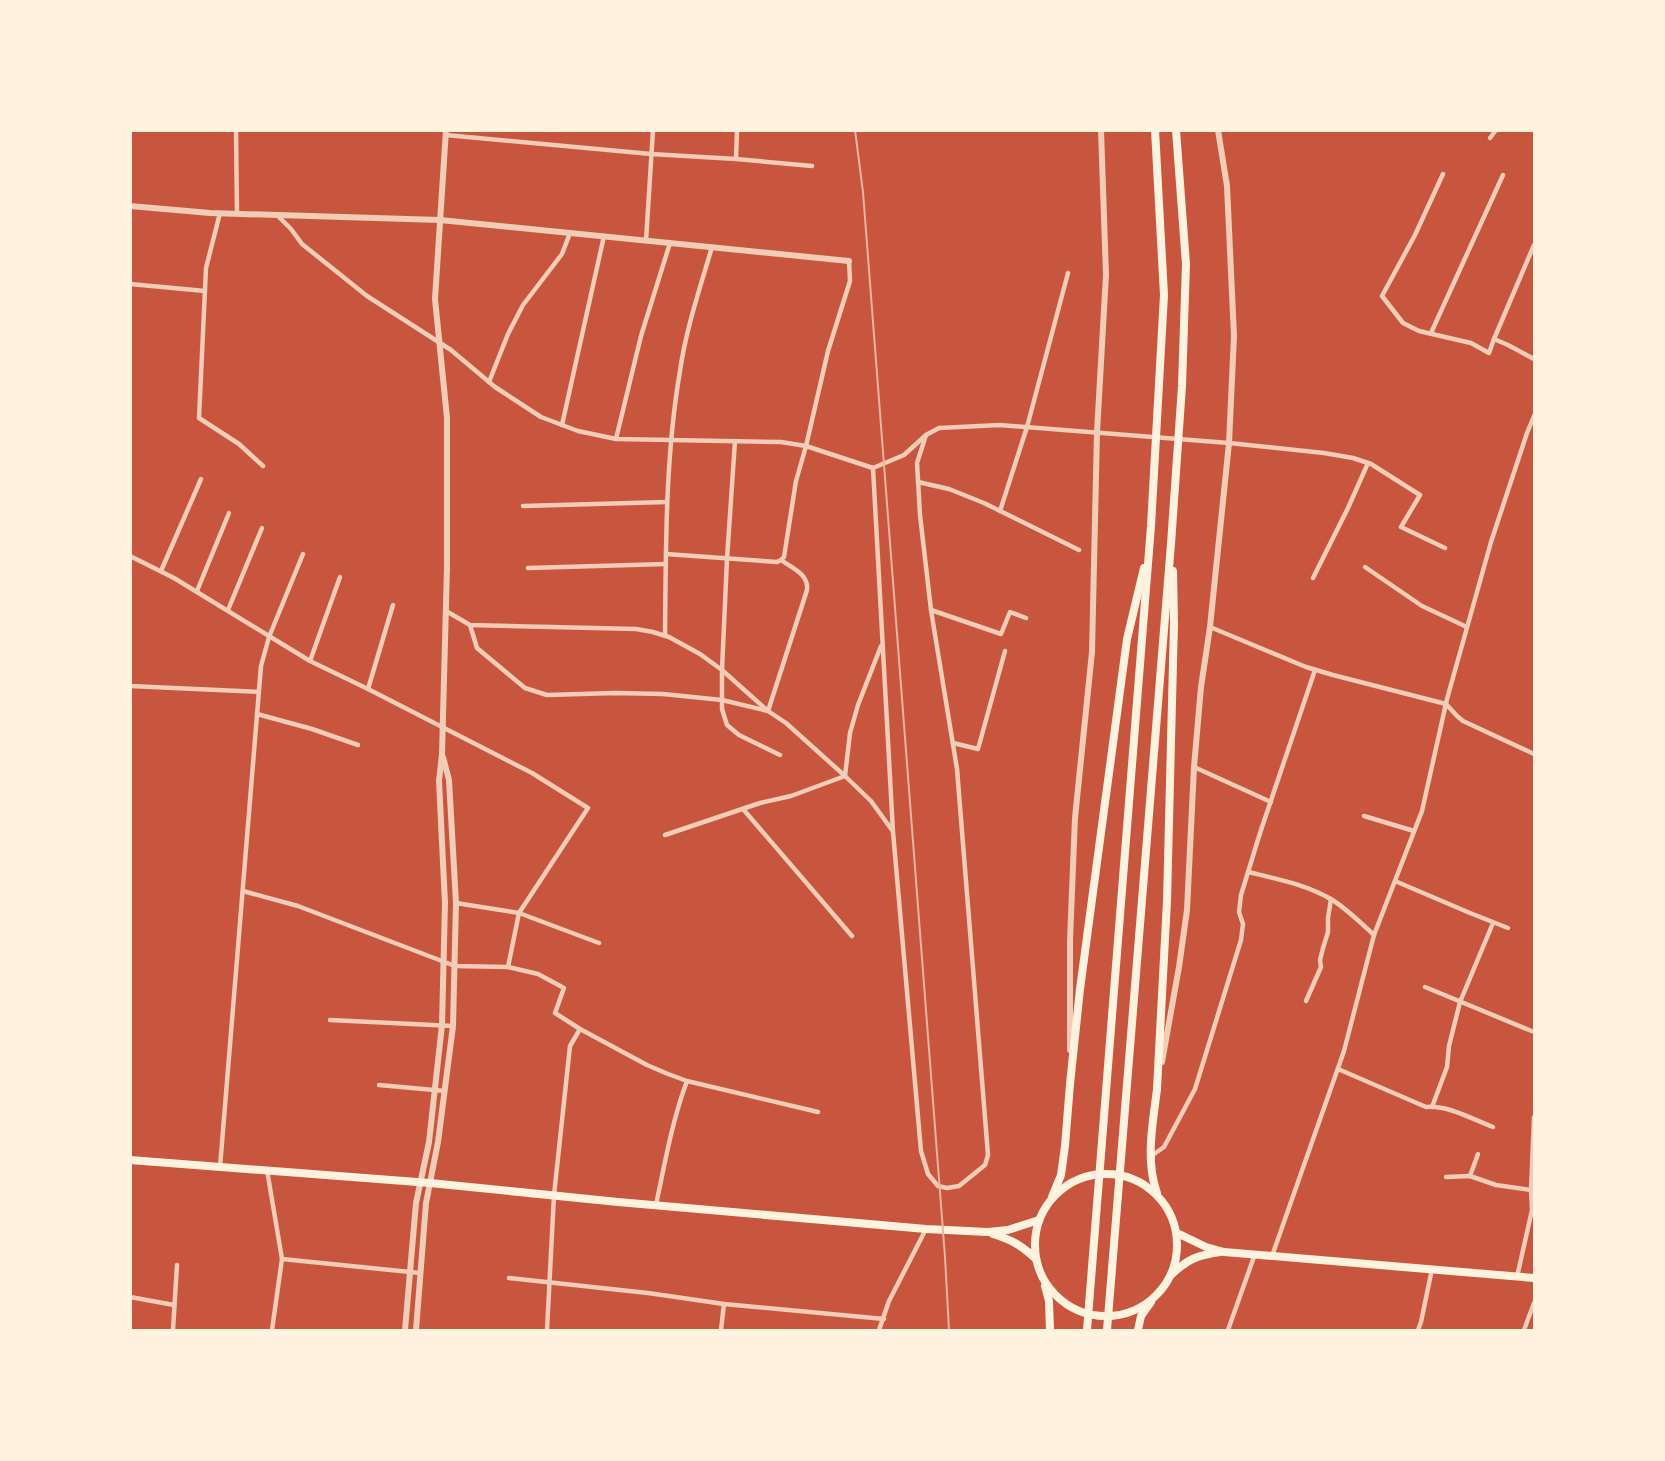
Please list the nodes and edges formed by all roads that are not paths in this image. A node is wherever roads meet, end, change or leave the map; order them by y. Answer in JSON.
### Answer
{"nodes":[{"id":1,"x":236,"y":130,"type":"edge"},
{"id":2,"x":653,"y":130,"type":"edge"},
{"id":3,"x":737,"y":130,"type":"edge"},
{"id":4,"x":1101,"y":130,"type":"edge"},
{"id":5,"x":1155,"y":130,"type":"edge"},
{"id":6,"x":1176,"y":130,"type":"edge"},
{"id":7,"x":1218,"y":130,"type":"edge"},
{"id":8,"x":1496,"y":130,"type":"edge"},
{"id":9,"x":446,"y":133,"type":"edge"},
{"id":10,"x":1490,"y":138,"type":"dead end"},
{"id":11,"x":651,"y":154,"type":"junction"},
{"id":12,"x":736,"y":159,"type":"junction"},
{"id":13,"x":812,"y":166,"type":"dead end"},
{"id":14,"x":1443,"y":174,"type":"dead end"},
{"id":15,"x":1503,"y":175,"type":"dead end"},
{"id":16,"x":130,"y":206,"type":"edge"},
{"id":17,"x":220,"y":213,"type":"junction"},
{"id":18,"x":237,"y":214,"type":"junction"},
{"id":19,"x":277,"y":215,"type":"junction"},
{"id":20,"x":440,"y":220,"type":"junction"},
{"id":21,"x":570,"y":233,"type":"junction"},
{"id":22,"x":604,"y":236,"type":"junction"},
{"id":23,"x":646,"y":241,"type":"junction"},
{"id":24,"x":670,"y":243,"type":"junction"},
{"id":25,"x":1534,"y":245,"type":"edge"},
{"id":26,"x":712,"y":247,"type":"junction"},
{"id":27,"x":849,"y":261,"type":"joint"},
{"id":28,"x":1068,"y":273,"type":"dead end"},
{"id":29,"x":130,"y":284,"type":"edge"},
{"id":30,"x":206,"y":291,"type":"junction"},
{"id":31,"x":1431,"y":333,"type":"junction"},
{"id":32,"x":1494,"y":339,"type":"junction"},
{"id":33,"x":440,"y":342,"type":"junction"},
{"id":34,"x":1534,"y":359,"type":"edge"},
{"id":35,"x":489,"y":382,"type":"junction"},
{"id":36,"x":1534,"y":416,"type":"edge"},
{"id":37,"x":562,"y":425,"type":"junction"},
{"id":38,"x":1027,"y":427,"type":"junction"},
{"id":39,"x":1097,"y":432,"type":"junction"},
{"id":40,"x":926,"y":435,"type":"junction"},
{"id":41,"x":616,"y":439,"type":"junction"},
{"id":42,"x":670,"y":441,"type":"junction"},
{"id":43,"x":735,"y":441,"type":"junction"},
{"id":44,"x":1229,"y":443,"type":"junction"},
{"id":45,"x":806,"y":446,"type":"junction"},
{"id":46,"x":1368,"y":463,"type":"junction"},
{"id":47,"x":263,"y":466,"type":"dead end"},
{"id":48,"x":873,"y":468,"type":"junction"},
{"id":49,"x":201,"y":479,"type":"dead end"},
{"id":50,"x":918,"y":482,"type":"junction"},
{"id":51,"x":667,"y":502,"type":"junction"},
{"id":52,"x":523,"y":506,"type":"dead end"},
{"id":53,"x":1000,"y":511,"type":"junction"},
{"id":54,"x":229,"y":513,"type":"dead end"},
{"id":55,"x":261,"y":528,"type":"dead end"},
{"id":56,"x":1150,"y":544,"type":"junction"},
{"id":57,"x":1171,"y":544,"type":"junction"},
{"id":58,"x":1444,"y":548,"type":"dead end"},
{"id":59,"x":1079,"y":550,"type":"dead end"},
{"id":60,"x":303,"y":554,"type":"dead end"},
{"id":61,"x":666,"y":554,"type":"junction"},
{"id":62,"x":130,"y":556,"type":"edge"},
{"id":63,"x":727,"y":559,"type":"junction"},
{"id":64,"x":781,"y":560,"type":"junction"},
{"id":65,"x":666,"y":564,"type":"junction"},
{"id":66,"x":1365,"y":567,"type":"dead end"},
{"id":67,"x":528,"y":568,"type":"dead end"},
{"id":68,"x":161,"y":571,"type":"junction"},
{"id":69,"x":340,"y":577,"type":"dead end"},
{"id":70,"x":1313,"y":578,"type":"dead end"},
{"id":71,"x":197,"y":591,"type":"junction"},
{"id":72,"x":393,"y":605,"type":"dead end"},
{"id":73,"x":228,"y":610,"type":"junction"},
{"id":74,"x":931,"y":610,"type":"junction"},
{"id":75,"x":446,"y":611,"type":"junction"},
{"id":76,"x":1026,"y":618,"type":"dead end"},
{"id":77,"x":470,"y":625,"type":"junction"},
{"id":78,"x":1210,"y":627,"type":"junction"},
{"id":79,"x":1467,"y":627,"type":"junction"},
{"id":80,"x":665,"y":636,"type":"junction"},
{"id":81,"x":269,"y":637,"type":"junction"},
{"id":82,"x":882,"y":644,"type":"junction"},
{"id":83,"x":1005,"y":651,"type":"dead end"},
{"id":84,"x":310,"y":661,"type":"junction"},
{"id":85,"x":722,"y":670,"type":"junction"},
{"id":86,"x":1316,"y":670,"type":"junction"},
{"id":87,"x":130,"y":686,"type":"edge"},
{"id":88,"x":368,"y":689,"type":"junction"},
{"id":89,"x":259,"y":692,"type":"junction"},
{"id":90,"x":722,"y":700,"type":"junction"},
{"id":91,"x":1446,"y":704,"type":"junction"},
{"id":92,"x":768,"y":711,"type":"junction"},
{"id":93,"x":257,"y":714,"type":"junction"},
{"id":94,"x":442,"y":728,"type":"junction"},
{"id":95,"x":953,"y":743,"type":"junction"},
{"id":96,"x":358,"y":745,"type":"dead end"},
{"id":97,"x":442,"y":754,"type":"junction"},
{"id":98,"x":1534,"y":754,"type":"edge"},
{"id":99,"x":780,"y":755,"type":"dead end"},
{"id":100,"x":1194,"y":767,"type":"junction"},
{"id":101,"x":845,"y":776,"type":"junction"},
{"id":102,"x":1270,"y":802,"type":"junction"},
{"id":103,"x":743,"y":809,"type":"junction"},
{"id":104,"x":1364,"y":816,"type":"dead end"},
{"id":105,"x":1414,"y":831,"type":"junction"},
{"id":106,"x":893,"y":832,"type":"junction"},
{"id":107,"x":665,"y":835,"type":"dead end"},
{"id":108,"x":1248,"y":872,"type":"junction"},
{"id":109,"x":1395,"y":881,"type":"junction"},
{"id":110,"x":243,"y":891,"type":"junction"},
{"id":111,"x":1331,"y":900,"type":"junction"},
{"id":112,"x":456,"y":903,"type":"junction"},
{"id":113,"x":519,"y":913,"type":"junction"},
{"id":114,"x":1493,"y":923,"type":"junction"},
{"id":115,"x":1508,"y":928,"type":"dead end"},
{"id":116,"x":1374,"y":935,"type":"junction"},
{"id":117,"x":852,"y":936,"type":"dead end"},
{"id":118,"x":599,"y":943,"type":"dead end"},
{"id":119,"x":444,"y":963,"type":"junction"},
{"id":120,"x":455,"y":966,"type":"junction"},
{"id":121,"x":508,"y":967,"type":"junction"},
{"id":122,"x":1425,"y":987,"type":"dead end"},
{"id":123,"x":1306,"y":1001,"type":"dead end"},
{"id":124,"x":1460,"y":1002,"type":"junction"},
{"id":125,"x":330,"y":1020,"type":"dead end"},
{"id":126,"x":442,"y":1025,"type":"junction"},
{"id":127,"x":453,"y":1026,"type":"junction"},
{"id":128,"x":580,"y":1029,"type":"junction"},
{"id":129,"x":1534,"y":1032,"type":"edge"},
{"id":130,"x":1338,"y":1069,"type":"junction"},
{"id":131,"x":687,"y":1081,"type":"junction"},
{"id":132,"x":1070,"y":1084,"type":"junction"},
{"id":133,"x":379,"y":1085,"type":"dead end"},
{"id":134,"x":1156,"y":1089,"type":"junction"},
{"id":135,"x":435,"y":1091,"type":"junction"},
{"id":136,"x":445,"y":1092,"type":"junction"},
{"id":137,"x":1432,"y":1107,"type":"junction"},
{"id":138,"x":818,"y":1112,"type":"dead end"},
{"id":139,"x":1534,"y":1117,"type":"edge"},
{"id":140,"x":1492,"y":1127,"type":"dead end"},
{"id":141,"x":1478,"y":1154,"type":"dead end"},
{"id":142,"x":1150,"y":1157,"type":"junction"},
{"id":143,"x":130,"y":1160,"type":"edge"},
{"id":144,"x":220,"y":1167,"type":"junction"},
{"id":145,"x":267,"y":1170,"type":"junction"},
{"id":146,"x":1470,"y":1176,"type":"junction"},
{"id":147,"x":1446,"y":1177,"type":"dead end"},
{"id":148,"x":420,"y":1182,"type":"junction"},
{"id":149,"x":430,"y":1183,"type":"junction"},
{"id":150,"x":1531,"y":1190,"type":"junction"},
{"id":151,"x":554,"y":1195,"type":"junction"},
{"id":152,"x":1158,"y":1197,"type":"junction"},
{"id":153,"x":1050,"y":1201,"type":"junction"},
{"id":154,"x":656,"y":1205,"type":"junction"},
{"id":155,"x":1040,"y":1220,"type":"junction"},
{"id":156,"x":926,"y":1229,"type":"junction"},
{"id":157,"x":988,"y":1232,"type":"junction"},
{"id":158,"x":1177,"y":1233,"type":"junction"},
{"id":159,"x":1224,"y":1252,"type":"junction"},
{"id":160,"x":1255,"y":1254,"type":"junction"},
{"id":161,"x":1272,"y":1256,"type":"junction"},
{"id":162,"x":282,"y":1259,"type":"junction"},
{"id":163,"x":1036,"y":1259,"type":"junction"},
{"id":164,"x":177,"y":1265,"type":"dead end"},
{"id":165,"x":1432,"y":1269,"type":"junction"},
{"id":166,"x":409,"y":1272,"type":"junction"},
{"id":167,"x":420,"y":1273,"type":"junction"},
{"id":168,"x":1042,"y":1276,"type":"junction"},
{"id":169,"x":1170,"y":1276,"type":"junction"},
{"id":170,"x":1517,"y":1277,"type":"junction"},
{"id":171,"x":509,"y":1278,"type":"dead end"},
{"id":172,"x":1534,"y":1278,"type":"edge"},
{"id":173,"x":549,"y":1282,"type":"junction"},
{"id":174,"x":130,"y":1297,"type":"edge"},
{"id":175,"x":1154,"y":1298,"type":"junction"},
{"id":176,"x":1534,"y":1303,"type":"edge"},
{"id":177,"x":723,"y":1304,"type":"junction"},
{"id":178,"x":174,"y":1305,"type":"junction"},
{"id":179,"x":884,"y":1319,"type":"junction"},
{"id":180,"x":172,"y":1330,"type":"edge"},
{"id":181,"x":272,"y":1330,"type":"edge"},
{"id":182,"x":405,"y":1330,"type":"edge"},
{"id":183,"x":416,"y":1330,"type":"edge"},
{"id":184,"x":547,"y":1330,"type":"edge"},
{"id":185,"x":721,"y":1330,"type":"edge"},
{"id":186,"x":879,"y":1330,"type":"edge"},
{"id":187,"x":1050,"y":1330,"type":"edge"},
{"id":188,"x":1087,"y":1330,"type":"edge"},
{"id":189,"x":1107,"y":1330,"type":"edge"},
{"id":190,"x":1138,"y":1330,"type":"edge"},
{"id":191,"x":1228,"y":1330,"type":"edge"},
{"id":192,"x":1418,"y":1330,"type":"edge"},
{"id":193,"x":1524,"y":1330,"type":"edge"}],
"edges":[{"from":1,"to":18,"type":"street"},
{"from":2,"to":11,"type":"street"},
{"from":3,"to":12,"type":"street"},
{"from":4,"to":39,"type":"street"},
{"from":5,"to":56,"type":"highway"},
{"from":6,"to":57,"type":"highway"},
{"from":7,"to":44,"type":"street"},
{"from":8,"to":10,"type":"street"},
{"from":9,"to":11,"type":"street"},
{"from":9,"to":20,"type":"street"},
{"from":11,"to":12,"type":"street"},
{"from":11,"to":23,"type":"street"},
{"from":12,"to":13,"type":"street"},
{"from":14,"to":31,"type":"street"},
{"from":15,"to":31,"type":"street"},
{"from":16,"to":17,"type":"street"},
{"from":17,"to":18,"type":"street"},
{"from":17,"to":30,"type":"street"},
{"from":18,"to":19,"type":"street"},
{"from":19,"to":20,"type":"street"},
{"from":19,"to":33,"type":"street"},
{"from":20,"to":21,"type":"street"},
{"from":20,"to":33,"type":"street"},
{"from":21,"to":22,"type":"street"},
{"from":21,"to":35,"type":"street"},
{"from":22,"to":23,"type":"street"},
{"from":22,"to":37,"type":"street"},
{"from":23,"to":24,"type":"street"},
{"from":24,"to":26,"type":"street"},
{"from":24,"to":41,"type":"street"},
{"from":25,"to":32,"type":"street"},
{"from":26,"to":27,"type":"street"},
{"from":26,"to":42,"type":"street"},
{"from":27,"to":45,"type":"street"},
{"from":28,"to":38,"type":"street"},
{"from":29,"to":30,"type":"street"},
{"from":30,"to":47,"type":"street"},
{"from":31,"to":32,"type":"street"},
{"from":32,"to":34,"type":"street"},
{"from":33,"to":35,"type":"street"},
{"from":33,"to":75,"type":"street"},
{"from":35,"to":37,"type":"street"},
{"from":36,"to":79,"type":"street"},
{"from":37,"to":41,"type":"street"},
{"from":38,"to":39,"type":"street"},
{"from":38,"to":40,"type":"street"},
{"from":38,"to":53,"type":"street"},
{"from":39,"to":44,"type":"street"},
{"from":39,"to":132,"type":"street"},
{"from":40,"to":48,"type":"street"},
{"from":40,"to":50,"type":"street"},
{"from":41,"to":42,"type":"street"},
{"from":42,"to":43,"type":"street"},
{"from":42,"to":51,"type":"street"},
{"from":43,"to":45,"type":"street"},
{"from":43,"to":63,"type":"street"},
{"from":44,"to":46,"type":"street"},
{"from":44,"to":78,"type":"street"},
{"from":45,"to":48,"type":"street"},
{"from":45,"to":64,"type":"street"},
{"from":46,"to":58,"type":"street"},
{"from":46,"to":70,"type":"street"},
{"from":48,"to":82,"type":"street"},
{"from":49,"to":68,"type":"street"},
{"from":50,"to":53,"type":"street"},
{"from":50,"to":74,"type":"street"},
{"from":51,"to":52,"type":"street"},
{"from":51,"to":61,"type":"street"},
{"from":53,"to":59,"type":"street"},
{"from":54,"to":71,"type":"street"},
{"from":55,"to":73,"type":"street"},
{"from":56,"to":132,"type":"highway"},
{"from":56,"to":188,"type":"highway"},
{"from":57,"to":134,"type":"highway"},
{"from":57,"to":189,"type":"highway"},
{"from":60,"to":81,"type":"street"},
{"from":61,"to":63,"type":"street"},
{"from":61,"to":65,"type":"street"},
{"from":62,"to":68,"type":"street"},
{"from":63,"to":64,"type":"street"},
{"from":63,"to":85,"type":"street"},
{"from":64,"to":92,"type":"street"},
{"from":65,"to":67,"type":"street"},
{"from":65,"to":80,"type":"street"},
{"from":66,"to":79,"type":"street"},
{"from":68,"to":71,"type":"street"},
{"from":69,"to":84,"type":"street"},
{"from":71,"to":73,"type":"street"},
{"from":72,"to":88,"type":"street"},
{"from":73,"to":81,"type":"street"},
{"from":74,"to":76,"type":"street"},
{"from":74,"to":95,"type":"street"},
{"from":75,"to":77,"type":"street"},
{"from":75,"to":94,"type":"street"},
{"from":77,"to":80,"type":"street"},
{"from":77,"to":90,"type":"street"},
{"from":78,"to":86,"type":"street"},
{"from":78,"to":100,"type":"street"},
{"from":79,"to":91,"type":"street"},
{"from":80,"to":85,"type":"street"},
{"from":81,"to":84,"type":"street"},
{"from":81,"to":89,"type":"street"},
{"from":82,"to":101,"type":"street"},
{"from":82,"to":106,"type":"street"},
{"from":83,"to":95,"type":"street"},
{"from":84,"to":88,"type":"street"},
{"from":85,"to":90,"type":"street"},
{"from":85,"to":92,"type":"street"},
{"from":86,"to":91,"type":"street"},
{"from":86,"to":102,"type":"street"},
{"from":87,"to":89,"type":"street"},
{"from":88,"to":94,"type":"street"},
{"from":89,"to":93,"type":"street"},
{"from":90,"to":92,"type":"street"},
{"from":90,"to":99,"type":"street"},
{"from":91,"to":98,"type":"street"},
{"from":91,"to":105,"type":"street"},
{"from":92,"to":101,"type":"street"},
{"from":93,"to":96,"type":"street"},
{"from":93,"to":110,"type":"street"},
{"from":94,"to":97,"type":"street"},
{"from":94,"to":113,"type":"street"},
{"from":95,"to":106,"type":"street"},
{"from":97,"to":112,"type":"street"},
{"from":97,"to":119,"type":"street"},
{"from":100,"to":102,"type":"street"},
{"from":100,"to":134,"type":"street"},
{"from":101,"to":103,"type":"street"},
{"from":101,"to":106,"type":"street"},
{"from":102,"to":108,"type":"street"},
{"from":103,"to":107,"type":"street"},
{"from":103,"to":117,"type":"street"},
{"from":104,"to":105,"type":"street"},
{"from":105,"to":109,"type":"street"},
{"from":108,"to":111,"type":"street"},
{"from":108,"to":142,"type":"street"},
{"from":109,"to":114,"type":"street"},
{"from":109,"to":116,"type":"street"},
{"from":110,"to":119,"type":"street"},
{"from":110,"to":144,"type":"street"},
{"from":111,"to":116,"type":"street"},
{"from":111,"to":123,"type":"street"},
{"from":112,"to":113,"type":"street"},
{"from":112,"to":120,"type":"street"},
{"from":113,"to":118,"type":"street"},
{"from":113,"to":121,"type":"street"},
{"from":114,"to":115,"type":"street"},
{"from":114,"to":124,"type":"street"},
{"from":116,"to":130,"type":"street"},
{"from":119,"to":120,"type":"street"},
{"from":119,"to":126,"type":"street"},
{"from":120,"to":121,"type":"street"},
{"from":120,"to":127,"type":"street"},
{"from":121,"to":128,"type":"street"},
{"from":122,"to":124,"type":"street"},
{"from":124,"to":129,"type":"street"},
{"from":124,"to":137,"type":"street"},
{"from":125,"to":126,"type":"street"},
{"from":126,"to":127,"type":"street"},
{"from":126,"to":135,"type":"street"},
{"from":127,"to":136,"type":"street"},
{"from":128,"to":131,"type":"street"},
{"from":128,"to":151,"type":"street"},
{"from":130,"to":137,"type":"street"},
{"from":130,"to":161,"type":"street"},
{"from":131,"to":138,"type":"street"},
{"from":131,"to":154,"type":"street"},
{"from":132,"to":153,"type":"main road"},
{"from":133,"to":135,"type":"street"},
{"from":134,"to":142,"type":"main road"},
{"from":135,"to":136,"type":"street"},
{"from":135,"to":148,"type":"street"},
{"from":136,"to":149,"type":"street"},
{"from":137,"to":140,"type":"street"},
{"from":139,"to":150,"type":"street"},
{"from":141,"to":146,"type":"street"},
{"from":142,"to":152,"type":"main road"},
{"from":143,"to":144,"type":"main road"},
{"from":144,"to":145,"type":"main road"},
{"from":145,"to":148,"type":"main road"},
{"from":145,"to":162,"type":"street"},
{"from":146,"to":147,"type":"street"},
{"from":146,"to":150,"type":"street"},
{"from":148,"to":149,"type":"main road"},
{"from":148,"to":166,"type":"street"},
{"from":149,"to":151,"type":"main road"},
{"from":149,"to":167,"type":"street"},
{"from":150,"to":170,"type":"street"},
{"from":151,"to":154,"type":"main road"},
{"from":151,"to":173,"type":"street"},
{"from":152,"to":153,"type":"main road"},
{"from":152,"to":158,"type":"main road"},
{"from":153,"to":155,"type":"main road"},
{"from":154,"to":156,"type":"main road"},
{"from":155,"to":157,"type":"main road"},
{"from":155,"to":163,"type":"main road"},
{"from":156,"to":157,"type":"main road"},
{"from":156,"to":179,"type":"street"},
{"from":157,"to":163,"type":"main road"},
{"from":158,"to":159,"type":"main road"},
{"from":158,"to":169,"type":"main road"},
{"from":159,"to":160,"type":"main road"},
{"from":159,"to":169,"type":"main road"},
{"from":160,"to":161,"type":"main road"},
{"from":160,"to":191,"type":"street"},
{"from":161,"to":165,"type":"main road"},
{"from":162,"to":166,"type":"street"},
{"from":162,"to":181,"type":"street"},
{"from":163,"to":168,"type":"main road"},
{"from":164,"to":178,"type":"street"},
{"from":165,"to":170,"type":"main road"},
{"from":165,"to":192,"type":"street"},
{"from":166,"to":167,"type":"street"},
{"from":166,"to":182,"type":"street"},
{"from":167,"to":183,"type":"street"},
{"from":168,"to":175,"type":"main road"},
{"from":168,"to":187,"type":"main road"},
{"from":169,"to":175,"type":"main road"},
{"from":170,"to":172,"type":"main road"},
{"from":171,"to":173,"type":"street"},
{"from":173,"to":177,"type":"street"},
{"from":173,"to":184,"type":"street"},
{"from":174,"to":178,"type":"street"},
{"from":175,"to":190,"type":"main road"},
{"from":176,"to":193,"type":"street"},
{"from":177,"to":179,"type":"street"},
{"from":177,"to":185,"type":"street"},
{"from":178,"to":180,"type":"street"},
{"from":179,"to":186,"type":"street"}]}
